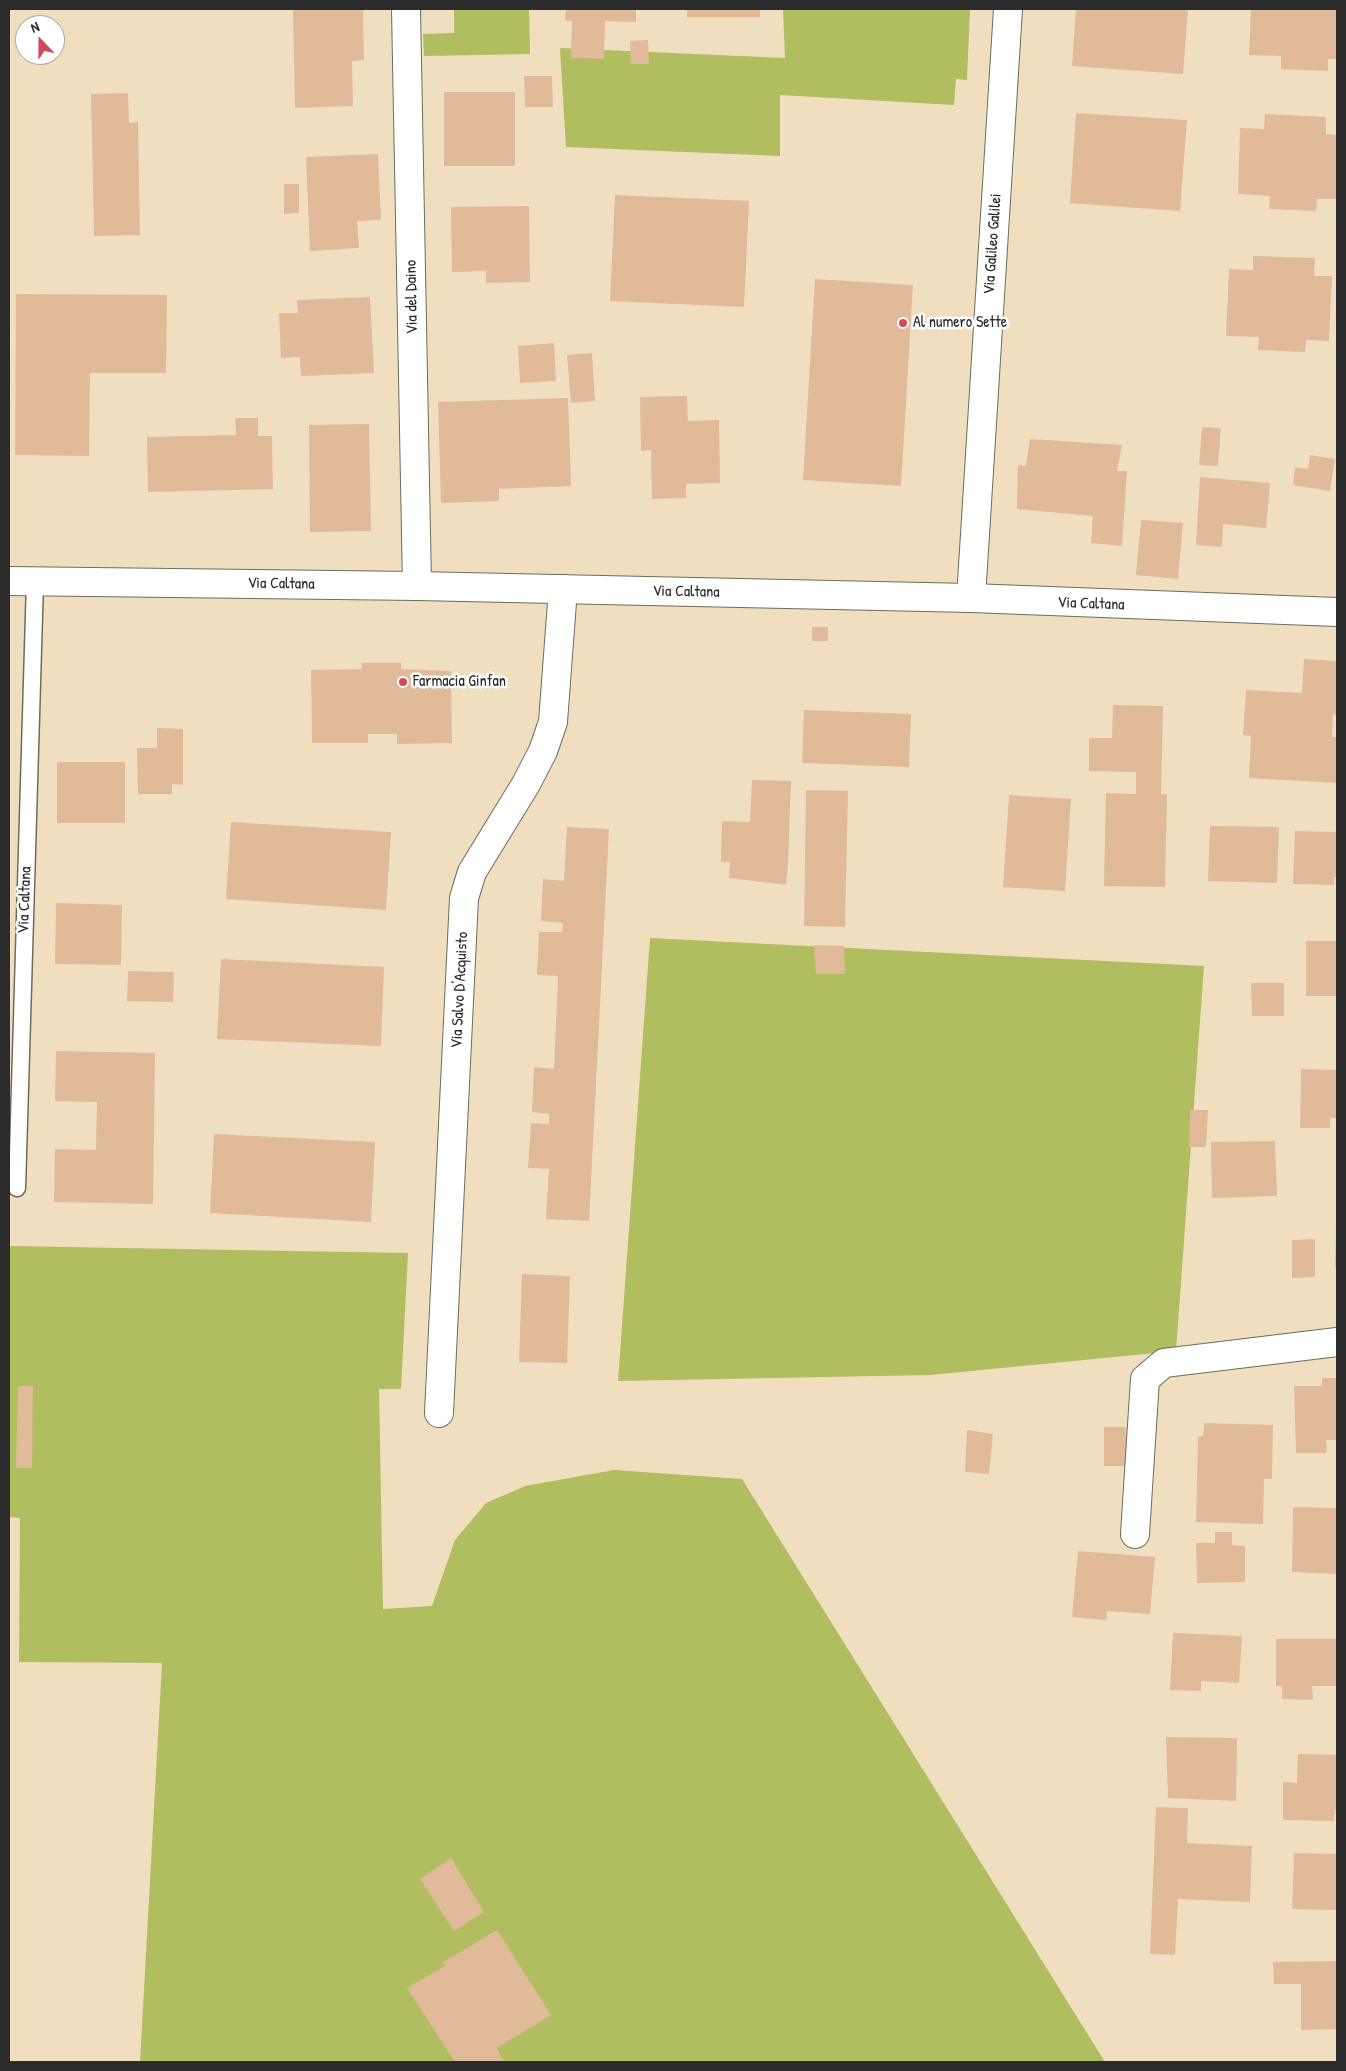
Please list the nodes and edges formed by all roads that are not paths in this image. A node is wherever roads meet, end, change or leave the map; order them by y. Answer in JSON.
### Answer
{"nodes":[{"id":1,"x":406,"y":9,"type":"edge"},
{"id":2,"x":1008,"y":9,"type":"edge"},
{"id":3,"x":22,"y":581,"type":"edge"},
{"id":4,"x":418,"y":586,"type":"junction"},
{"id":5,"x":563,"y":589,"type":"junction"},
{"id":6,"x":971,"y":598,"type":"junction"},
{"id":7,"x":1337,"y":612,"type":"edge"},
{"id":8,"x":16,"y":1188,"type":"dead end"},
{"id":9,"x":1337,"y":1342,"type":"edge"},
{"id":10,"x":439,"y":1413,"type":"dead end"},
{"id":11,"x":1135,"y":1534,"type":"dead end"}],
"edges":[{"from":1,"to":4,"type":"street","name":"Via del Daino"},
{"from":2,"to":6,"type":"street","name":"Via Galileo Galilei"},
{"from":3,"to":4,"type":"street","name":"Via Caltana"},
{"from":3,"to":8,"type":"lane","name":"Via Caltana"},
{"from":4,"to":5,"type":"street","name":"Via Caltana"},
{"from":5,"to":6,"type":"street","name":"Via Caltana"},
{"from":5,"to":10,"type":"street","name":"Via Salvo D'Acquisto"},
{"from":6,"to":7,"type":"street","name":"Via Caltana"},
{"from":9,"to":11,"type":"street"}]}
